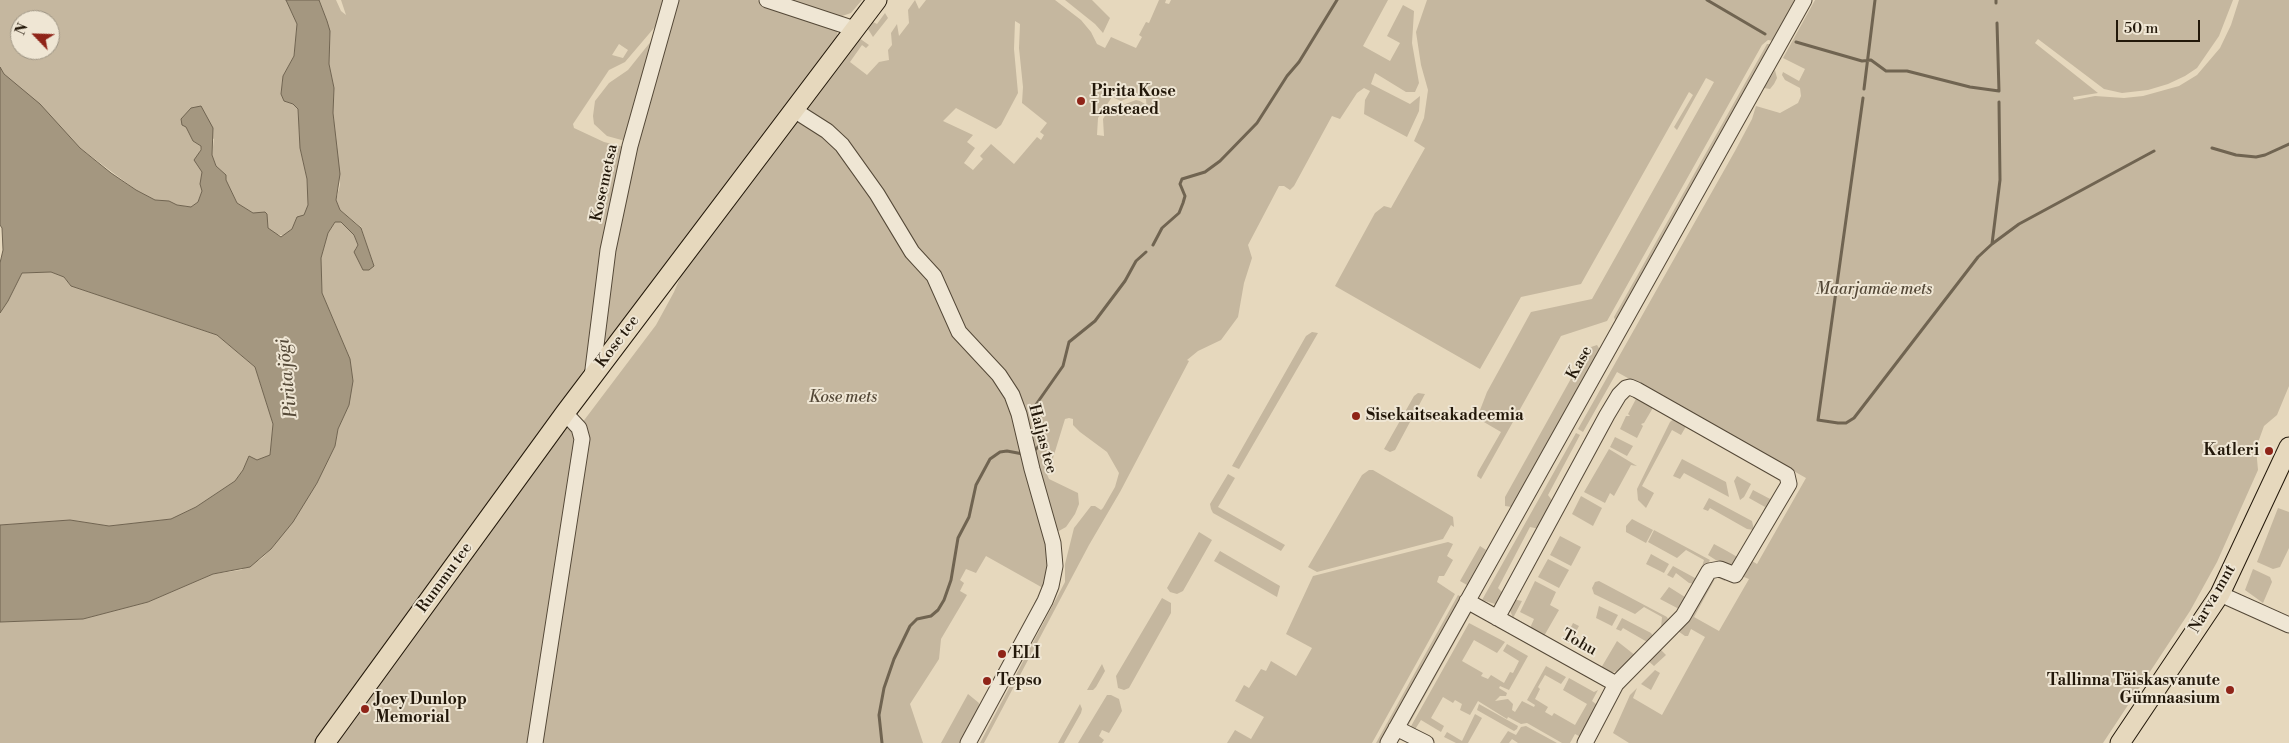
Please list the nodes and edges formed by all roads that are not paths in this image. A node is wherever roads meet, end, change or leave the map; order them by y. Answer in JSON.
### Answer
{"nodes":[{"id":1,"x":671,"y":0,"type":"edge"},
{"id":2,"x":767,"y":0,"type":"edge"},
{"id":3,"x":877,"y":0,"type":"edge"},
{"id":4,"x":1804,"y":0,"type":"edge"},
{"id":5,"x":855,"y":29,"type":"junction"},
{"id":6,"x":794,"y":110,"type":"junction"},
{"id":7,"x":592,"y":377,"type":"junction"},
{"id":8,"x":565,"y":413,"type":"junction"},
{"id":9,"x":2289,"y":447,"type":"edge"},
{"id":10,"x":2220,"y":594,"type":"junction"},
{"id":11,"x":1467,"y":601,"type":"junction"},
{"id":12,"x":1497,"y":618,"type":"junction"},
{"id":13,"x":2289,"y":625,"type":"edge"},
{"id":14,"x":1616,"y":684,"type":"junction"},
{"id":15,"x":1396,"y":728,"type":"junction"},
{"id":16,"x":325,"y":743,"type":"edge"},
{"id":17,"x":535,"y":743,"type":"edge"},
{"id":18,"x":968,"y":743,"type":"edge"},
{"id":19,"x":1388,"y":743,"type":"edge"},
{"id":20,"x":1426,"y":743,"type":"edge"},
{"id":21,"x":1585,"y":743,"type":"edge"},
{"id":22,"x":2120,"y":743,"type":"edge"}],
"edges":[{"from":1,"to":7,"type":"street","name":"Kosemetsa"},
{"from":2,"to":5,"type":"street"},
{"from":3,"to":5,"type":"main road","name":"Kose tee"},
{"from":4,"to":11,"type":"street","name":"Kase"},
{"from":5,"to":6,"type":"main road","name":"Kose tee"},
{"from":6,"to":7,"type":"main road","name":"Kose tee"},
{"from":6,"to":18,"type":"street","name":"Haljas tee"},
{"from":7,"to":8,"type":"main road","name":"Kose tee"},
{"from":8,"to":16,"type":"main road","name":"Rummu tee"},
{"from":8,"to":17,"type":"street"},
{"from":9,"to":10,"type":"main road","name":"Narva mnt"},
{"from":10,"to":13,"type":"street"},
{"from":10,"to":22,"type":"main road","name":"Narva mnt"},
{"from":11,"to":12,"type":"street","name":"Tohu"},
{"from":11,"to":15,"type":"street","name":"Kase"},
{"from":12,"to":14,"type":"street","name":"Tohu"},
{"from":12,"to":14,"type":"street"},
{"from":14,"to":21,"type":"street"},
{"from":15,"to":19,"type":"street","name":"Kase"},
{"from":15,"to":20,"type":"street"}]}
